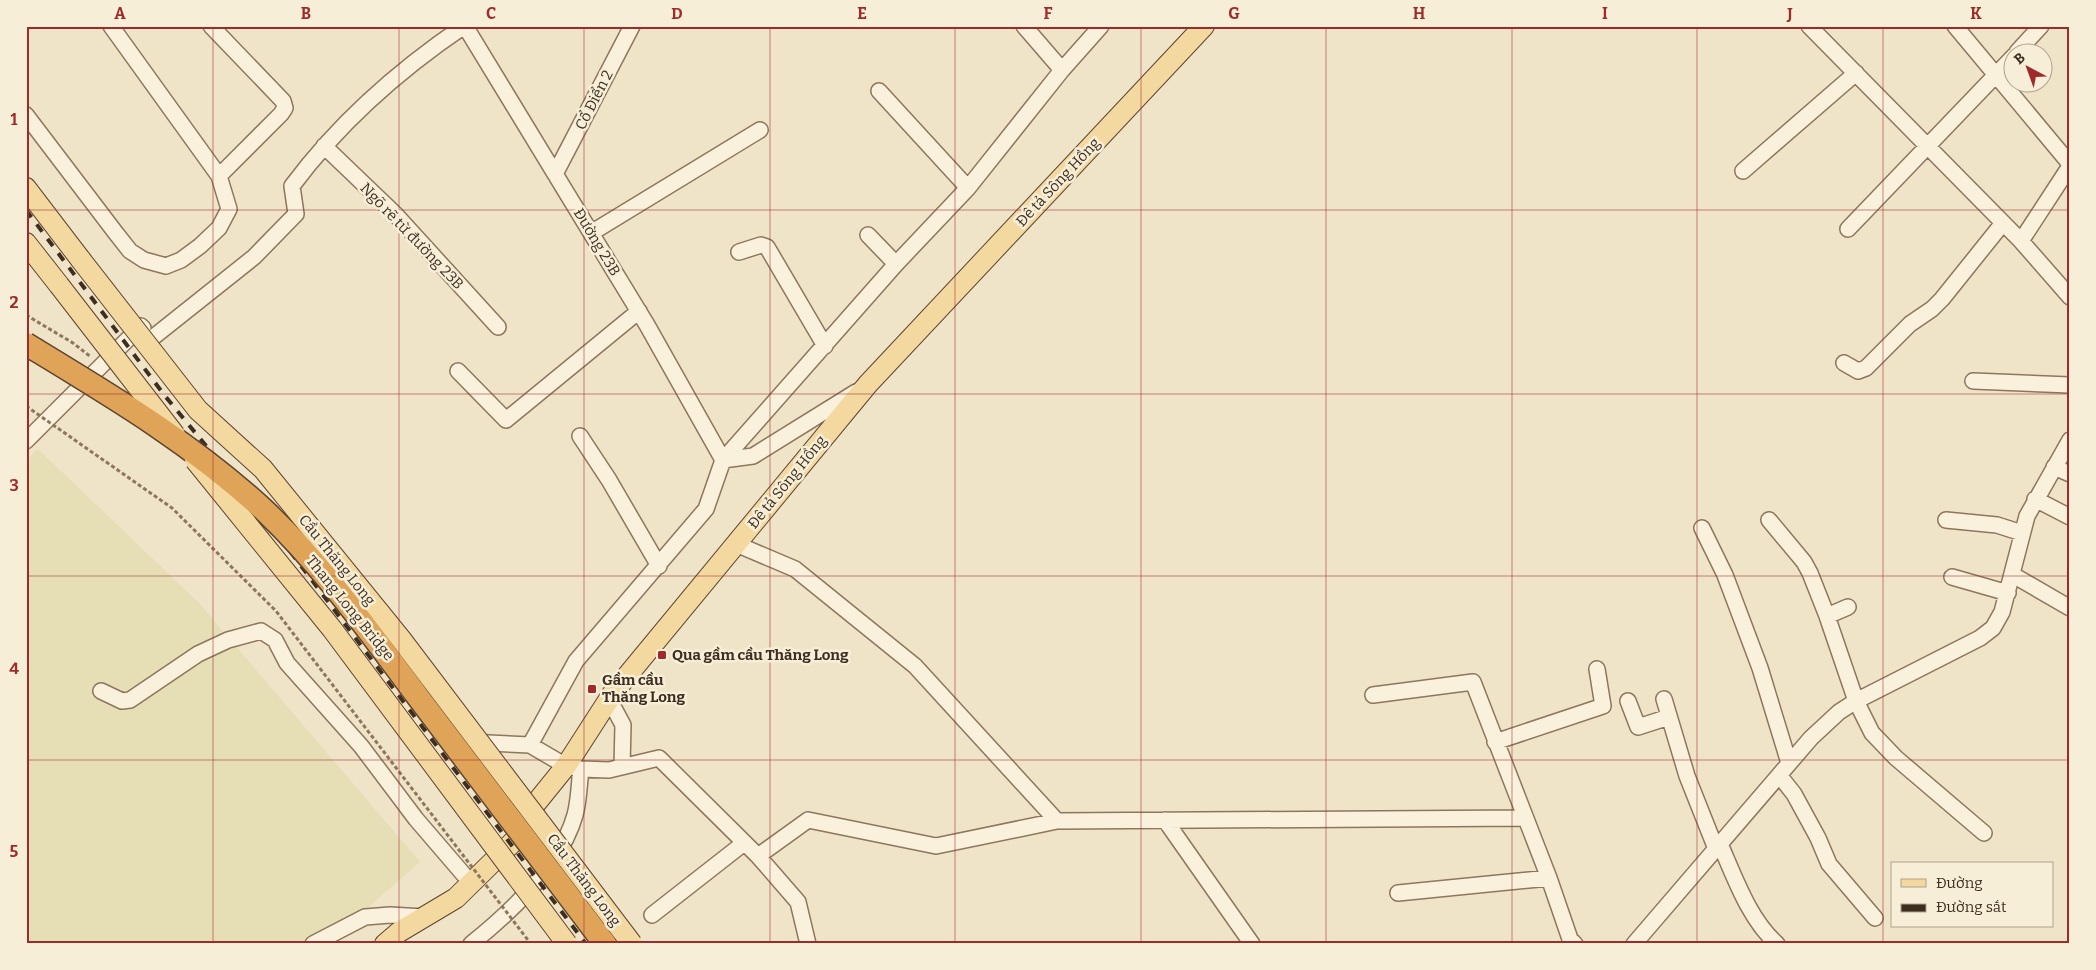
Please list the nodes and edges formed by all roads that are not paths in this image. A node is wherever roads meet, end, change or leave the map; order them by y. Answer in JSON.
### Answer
{"nodes":[{"id":1,"x":111,"y":26,"type":"edge"},
{"id":2,"x":211,"y":26,"type":"edge"},
{"id":3,"x":464,"y":26,"type":"edge"},
{"id":4,"x":632,"y":26,"type":"edge"},
{"id":5,"x":1024,"y":26,"type":"edge"},
{"id":6,"x":1101,"y":26,"type":"edge"},
{"id":7,"x":1204,"y":26,"type":"edge"},
{"id":8,"x":1809,"y":26,"type":"edge"},
{"id":9,"x":1955,"y":26,"type":"edge"},
{"id":10,"x":2041,"y":26,"type":"edge"},
{"id":11,"x":2026,"y":42,"type":"edge"},
{"id":12,"x":2004,"y":67,"type":"edge"},
{"id":13,"x":1062,"y":70,"type":"junction"},
{"id":14,"x":1856,"y":73,"type":"junction"},
{"id":15,"x":1996,"y":75,"type":"junction"},
{"id":16,"x":879,"y":91,"type":"dead end"},
{"id":17,"x":26,"y":115,"type":"edge"},
{"id":18,"x":760,"y":130,"type":"dead end"},
{"id":19,"x":324,"y":146,"type":"junction"},
{"id":20,"x":1928,"y":147,"type":"junction"},
{"id":21,"x":2070,"y":165,"type":"edge"},
{"id":22,"x":1743,"y":171,"type":"dead end"},
{"id":23,"x":556,"y":174,"type":"junction"},
{"id":24,"x":219,"y":176,"type":"junction"},
{"id":25,"x":26,"y":188,"type":"edge"},
{"id":26,"x":968,"y":188,"type":"junction"},
{"id":27,"x":2003,"y":223,"type":"junction"},
{"id":28,"x":1848,"y":229,"type":"dead end"},
{"id":29,"x":591,"y":232,"type":"junction"},
{"id":30,"x":868,"y":235,"type":"dead end"},
{"id":31,"x":2021,"y":241,"type":"junction"},
{"id":32,"x":26,"y":243,"type":"edge"},
{"id":33,"x":739,"y":252,"type":"dead end"},
{"id":34,"x":896,"y":264,"type":"junction"},
{"id":35,"x":2070,"y":297,"type":"edge"},
{"id":36,"x":639,"y":311,"type":"junction"},
{"id":37,"x":498,"y":328,"type":"dead end"},
{"id":38,"x":151,"y":338,"type":"junction"},
{"id":39,"x":26,"y":344,"type":"edge"},
{"id":40,"x":825,"y":346,"type":"junction"},
{"id":41,"x":1844,"y":363,"type":"dead end"},
{"id":42,"x":458,"y":371,"type":"dead end"},
{"id":43,"x":1973,"y":381,"type":"dead end"},
{"id":44,"x":868,"y":384,"type":"junction"},
{"id":45,"x":2070,"y":385,"type":"edge"},
{"id":46,"x":580,"y":436,"type":"dead end"},
{"id":47,"x":2070,"y":440,"type":"edge"},
{"id":48,"x":26,"y":441,"type":"edge"},
{"id":49,"x":723,"y":460,"type":"junction"},
{"id":50,"x":2054,"y":467,"type":"junction"},
{"id":51,"x":2070,"y":474,"type":"edge"},
{"id":52,"x":2035,"y":499,"type":"junction"},
{"id":53,"x":2070,"y":517,"type":"edge"},
{"id":54,"x":1769,"y":520,"type":"dead end"},
{"id":55,"x":1946,"y":520,"type":"dead end"},
{"id":56,"x":1702,"y":528,"type":"dead end"},
{"id":57,"x":2022,"y":533,"type":"junction"},
{"id":58,"x":736,"y":544,"type":"junction"},
{"id":59,"x":659,"y":566,"type":"junction"},
{"id":60,"x":2013,"y":574,"type":"junction"},
{"id":61,"x":1952,"y":577,"type":"dead end"},
{"id":62,"x":2008,"y":593,"type":"junction"},
{"id":63,"x":1848,"y":607,"type":"dead end"},
{"id":64,"x":2070,"y":608,"type":"edge"},
{"id":65,"x":1827,"y":616,"type":"junction"},
{"id":66,"x":1597,"y":669,"type":"dead end"},
{"id":67,"x":101,"y":691,"type":"dead end"},
{"id":68,"x":1374,"y":695,"type":"dead end"},
{"id":69,"x":608,"y":699,"type":"junction"},
{"id":70,"x":1664,"y":699,"type":"dead end"},
{"id":71,"x":1628,"y":700,"type":"dead end"},
{"id":72,"x":1856,"y":701,"type":"junction"},
{"id":73,"x":1669,"y":717,"type":"junction"},
{"id":74,"x":1495,"y":742,"type":"junction"},
{"id":75,"x":530,"y":745,"type":"junction"},
{"id":76,"x":1789,"y":763,"type":"junction"},
{"id":77,"x":622,"y":767,"type":"junction"},
{"id":78,"x":574,"y":768,"type":"junction"},
{"id":79,"x":1779,"y":775,"type":"junction"},
{"id":80,"x":1524,"y":818,"type":"junction"},
{"id":81,"x":1057,"y":820,"type":"junction"},
{"id":82,"x":1164,"y":820,"type":"junction"},
{"id":83,"x":1984,"y":833,"type":"dead end"},
{"id":84,"x":744,"y":843,"type":"junction"},
{"id":85,"x":1718,"y":846,"type":"junction"},
{"id":86,"x":758,"y":856,"type":"junction"},
{"id":87,"x":1549,"y":878,"type":"junction"},
{"id":88,"x":471,"y":883,"type":"junction"},
{"id":89,"x":1398,"y":893,"type":"dead end"},
{"id":90,"x":652,"y":915,"type":"dead end"},
{"id":91,"x":424,"y":917,"type":"junction"},
{"id":92,"x":1875,"y":918,"type":"dead end"},
{"id":93,"x":313,"y":944,"type":"edge"},
{"id":94,"x":385,"y":944,"type":"edge"},
{"id":95,"x":471,"y":944,"type":"edge"},
{"id":96,"x":567,"y":944,"type":"edge"},
{"id":97,"x":605,"y":944,"type":"edge"},
{"id":98,"x":632,"y":944,"type":"edge"},
{"id":99,"x":808,"y":944,"type":"edge"},
{"id":100,"x":1252,"y":944,"type":"edge"},
{"id":101,"x":1575,"y":944,"type":"edge"},
{"id":102,"x":1634,"y":944,"type":"edge"},
{"id":103,"x":1777,"y":944,"type":"edge"}],
"edges":[{"from":1,"to":24,"type":"street"},
{"from":2,"to":24,"type":"street"},
{"from":3,"to":19,"type":"street"},
{"from":3,"to":23,"type":"street","name":"Đường 23B"},
{"from":4,"to":23,"type":"street","name":"Cổ Điển 2"},
{"from":5,"to":13,"type":"street"},
{"from":6,"to":13,"type":"street"},
{"from":7,"to":44,"type":"main road","name":"Đê tả Sông Hồng"},
{"from":8,"to":14,"type":"street"},
{"from":9,"to":15,"type":"street"},
{"from":10,"to":11,"type":"street"},
{"from":12,"to":15,"type":"street"},
{"from":13,"to":26,"type":"street"},
{"from":14,"to":20,"type":"street"},
{"from":14,"to":22,"type":"street"},
{"from":15,"to":20,"type":"street"},
{"from":15,"to":21,"type":"street"},
{"from":16,"to":26,"type":"street"},
{"from":17,"to":24,"type":"street"},
{"from":18,"to":29,"type":"street"},
{"from":19,"to":37,"type":"street","name":"Ngõ rẽ từ đường 23B"},
{"from":19,"to":38,"type":"street"},
{"from":20,"to":27,"type":"street"},
{"from":20,"to":28,"type":"street"},
{"from":21,"to":31,"type":"street"},
{"from":23,"to":29,"type":"street","name":"Đường 23B"},
{"from":25,"to":98,"type":"main road","name":"Cầu Thăng Long","bridge":true},
{"from":26,"to":34,"type":"street"},
{"from":27,"to":31,"type":"street"},
{"from":27,"to":41,"type":"street"},
{"from":29,"to":36,"type":"street","name":"Đường 23B"},
{"from":30,"to":34,"type":"street"},
{"from":31,"to":35,"type":"street"},
{"from":32,"to":96,"type":"main road","bridge":true},
{"from":33,"to":40,"type":"street"},
{"from":34,"to":40,"type":"street"},
{"from":36,"to":42,"type":"street"},
{"from":36,"to":49,"type":"street","name":"Đường 23B"},
{"from":38,"to":48,"type":"street"},
{"from":38,"to":75,"type":"street"},
{"from":39,"to":97,"type":"highway","name":"Thang Long Bridge","bridge":true},
{"from":40,"to":49,"type":"street"},
{"from":43,"to":45,"type":"street"},
{"from":44,"to":49,"type":"street"},
{"from":44,"to":58,"type":"main road","name":"Đê tả Sông Hồng"},
{"from":46,"to":59,"type":"street"},
{"from":47,"to":50,"type":"street"},
{"from":49,"to":59,"type":"street"},
{"from":50,"to":51,"type":"street"},
{"from":50,"to":52,"type":"street"},
{"from":52,"to":53,"type":"street"},
{"from":52,"to":57,"type":"street"},
{"from":54,"to":65,"type":"street"},
{"from":55,"to":57,"type":"street"},
{"from":56,"to":76,"type":"street"},
{"from":57,"to":60,"type":"street"},
{"from":58,"to":69,"type":"main road","name":"Đê tả Sông Hồng"},
{"from":58,"to":81,"type":"street"},
{"from":59,"to":75,"type":"street"},
{"from":60,"to":62,"type":"street"},
{"from":60,"to":64,"type":"street"},
{"from":61,"to":62,"type":"street"},
{"from":62,"to":72,"type":"street"},
{"from":63,"to":65,"type":"street"},
{"from":65,"to":72,"type":"street"},
{"from":66,"to":74,"type":"street"},
{"from":67,"to":88,"type":"street"},
{"from":68,"to":74,"type":"street"},
{"from":69,"to":77,"type":"street"},
{"from":69,"to":78,"type":"main road","name":"Đê tả Sông Hồng"},
{"from":70,"to":73,"type":"street"},
{"from":71,"to":73,"type":"street"},
{"from":72,"to":76,"type":"street"},
{"from":72,"to":83,"type":"street"},
{"from":73,"to":85,"type":"street"},
{"from":74,"to":80,"type":"street"},
{"from":75,"to":78,"type":"street"},
{"from":76,"to":79,"type":"street"},
{"from":77,"to":78,"type":"street"},
{"from":77,"to":84,"type":"street"},
{"from":78,"to":88,"type":"main road","name":"Đê tả Sông Hồng"},
{"from":78,"to":95,"type":"street"},
{"from":79,"to":85,"type":"street"},
{"from":79,"to":92,"type":"street"},
{"from":80,"to":82,"type":"street"},
{"from":80,"to":87,"type":"street"},
{"from":81,"to":82,"type":"street"},
{"from":81,"to":86,"type":"street"},
{"from":82,"to":100,"type":"street"},
{"from":84,"to":86,"type":"street"},
{"from":84,"to":90,"type":"street"},
{"from":85,"to":102,"type":"street"},
{"from":85,"to":103,"type":"street"},
{"from":86,"to":99,"type":"street"},
{"from":87,"to":89,"type":"street"},
{"from":87,"to":101,"type":"street"},
{"from":88,"to":91,"type":"main road","name":"Đê tả Sông Hồng"},
{"from":91,"to":93,"type":"street"},
{"from":91,"to":94,"type":"main road","name":"Đê tả Sông Hồng"}]}
